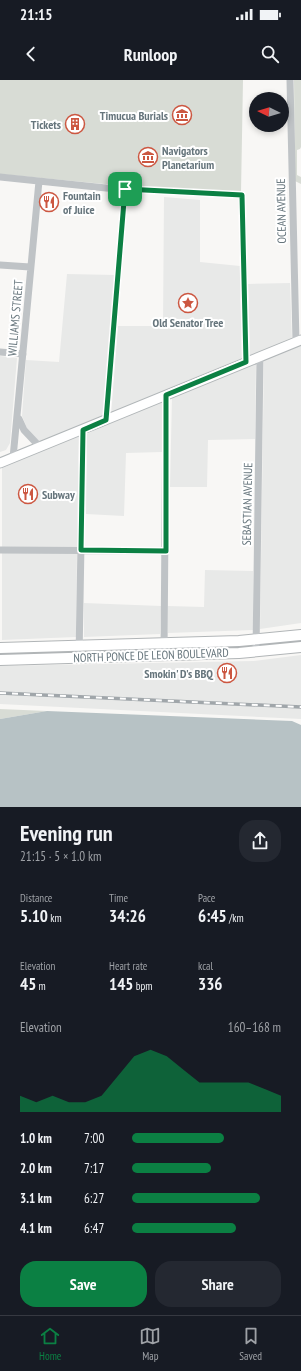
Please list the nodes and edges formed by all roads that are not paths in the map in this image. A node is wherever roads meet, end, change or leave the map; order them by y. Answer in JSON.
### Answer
{"nodes":[{"id":1,"x":290,"y":80,"type":"edge"},
{"id":2,"x":0,"y":177,"type":"edge"},
{"id":3,"x":39,"y":181,"type":"junction"},
{"id":4,"x":125,"y":189,"type":"junction"},
{"id":5,"x":0,"y":265,"type":"edge"},
{"id":6,"x":30,"y":267,"type":"junction"},
{"id":7,"x":298,"y":341,"type":"edge"},
{"id":8,"x":0,"y":352,"type":"edge"},
{"id":9,"x":22,"y":354,"type":"junction"},
{"id":10,"x":260,"y":356,"type":"junction"},
{"id":11,"x":246,"y":362,"type":"junction"},
{"id":12,"x":166,"y":395,"type":"junction"},
{"id":13,"x":18,"y":416,"type":"junction"},
{"id":14,"x":106,"y":420,"type":"junction"},
{"id":15,"x":83,"y":430,"type":"junction"},
{"id":16,"x":40,"y":447,"type":"junction"},
{"id":17,"x":13,"y":458,"type":"junction"},
{"id":18,"x":0,"y":463,"type":"edge"},
{"id":19,"x":0,"y":550,"type":"edge"},
{"id":20,"x":81,"y":550,"type":"junction"},
{"id":21,"x":166,"y":551,"type":"junction"},
{"id":22,"x":301,"y":635,"type":"edge"},
{"id":23,"x":256,"y":640,"type":"junction"},
{"id":24,"x":164,"y":643,"type":"junction"},
{"id":25,"x":80,"y":646,"type":"junction"},
{"id":26,"x":301,"y":647,"type":"edge"},
{"id":27,"x":0,"y":648,"type":"edge"},
{"id":28,"x":256,"y":652,"type":"junction"},
{"id":29,"x":164,"y":655,"type":"junction"},
{"id":30,"x":79,"y":658,"type":"junction"},
{"id":31,"x":0,"y":660,"type":"edge"}],
"edges":[{"from":1,"to":7,"type":"street","name":"OCEAN AVENUE"},
{"from":2,"to":3,"type":"street"},
{"from":3,"to":4,"type":"street"},
{"from":3,"to":6,"type":"street","name":"WILLIAMS STREET"},
{"from":4,"to":11,"type":"street"},
{"from":4,"to":14,"type":"street"},
{"from":5,"to":6,"type":"street"},
{"from":6,"to":9,"type":"street","name":"WILLIAMS STREET"},
{"from":7,"to":10,"type":"main road"},
{"from":8,"to":9,"type":"street"},
{"from":9,"to":13,"type":"street","name":"WILLIAMS STREET"},
{"from":10,"to":11,"type":"main road"},
{"from":10,"to":23,"type":"street","name":"SEBASTIAN AVENUE"},
{"from":11,"to":12,"type":"main road"},
{"from":12,"to":14,"type":"main road"},
{"from":12,"to":21,"type":"street"},
{"from":13,"to":16,"type":"street"},
{"from":13,"to":17,"type":"street","name":"WILLIAMS STREET"},
{"from":14,"to":15,"type":"main road"},
{"from":15,"to":16,"type":"main road"},
{"from":15,"to":20,"type":"street"},
{"from":16,"to":17,"type":"main road"},
{"from":17,"to":18,"type":"main road"},
{"from":19,"to":20,"type":"street"},
{"from":20,"to":21,"type":"street"},
{"from":20,"to":25,"type":"street"},
{"from":21,"to":24,"type":"street"},
{"from":22,"to":23,"type":"highway","name":"NORTH PONCE DE LEON BOULEVARD"},
{"from":23,"to":24,"type":"highway","name":"NORTH PONCE DE LEON BOULEVARD"},
{"from":23,"to":28,"type":"street","name":"SEBASTIAN AVENUE"},
{"from":24,"to":25,"type":"highway","name":"NORTH PONCE DE LEON BOULEVARD"},
{"from":24,"to":29,"type":"street"},
{"from":25,"to":27,"type":"highway","name":"NORTH PONCE DE LEON BOULEVARD"},
{"from":25,"to":30,"type":"street"},
{"from":26,"to":28,"type":"highway","name":"NORTH PONCE DE LEON BOULEVARD"},
{"from":28,"to":29,"type":"highway","name":"NORTH PONCE DE LEON BOULEVARD"},
{"from":29,"to":30,"type":"highway","name":"NORTH PONCE DE LEON BOULEVARD"},
{"from":30,"to":31,"type":"highway","name":"NORTH PONCE DE LEON BOULEVARD"}]}
